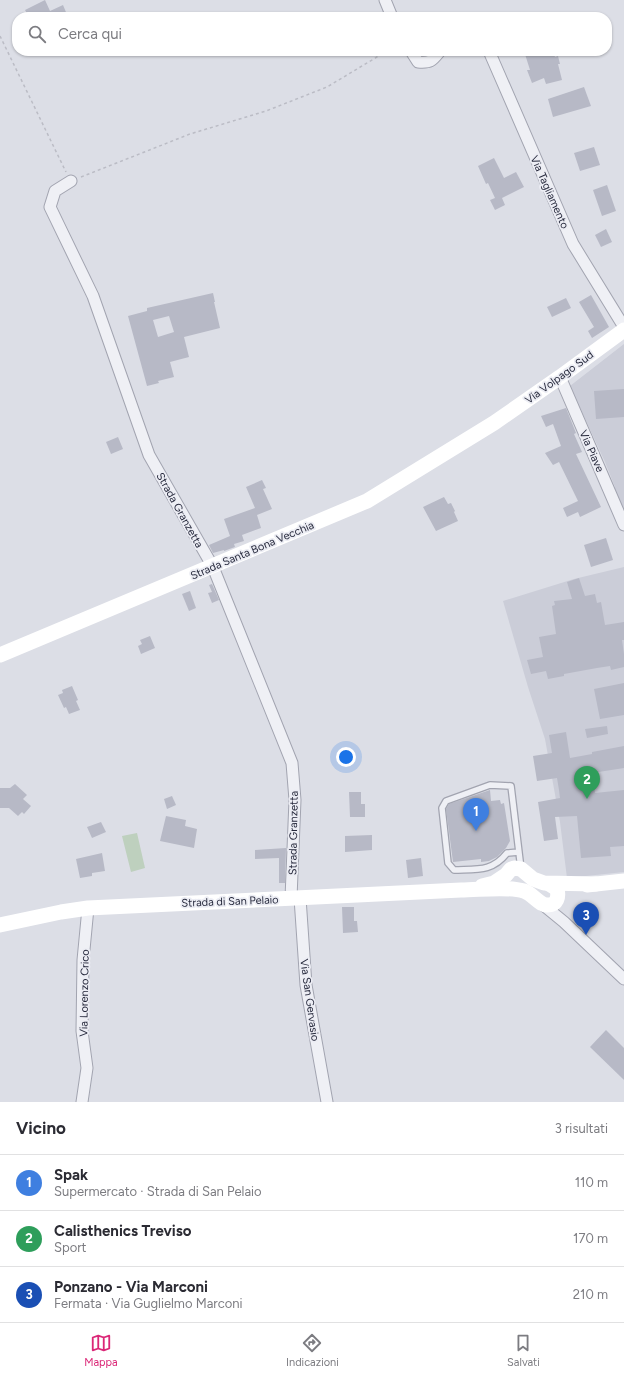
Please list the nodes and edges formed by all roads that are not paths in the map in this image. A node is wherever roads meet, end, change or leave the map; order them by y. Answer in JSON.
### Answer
{"nodes":[{"id":1,"x":384,"y":0,"type":"edge"},
{"id":2,"x":390,"y":12,"type":"edge"},
{"id":3,"x":414,"y":56,"type":"edge"},
{"id":4,"x":436,"y":56,"type":"edge"},
{"id":5,"x":491,"y":56,"type":"edge"},
{"id":6,"x":71,"y":181,"type":"road end"},
{"id":7,"x":624,"y":327,"type":"edge"},
{"id":8,"x":624,"y":330,"type":"edge"},
{"id":9,"x":560,"y":377,"type":"junction"},
{"id":10,"x":494,"y":423,"type":"joint"},
{"id":11,"x":624,"y":525,"type":"edge"},
{"id":12,"x":213,"y":567,"type":"junction"},
{"id":13,"x":0,"y":655,"type":"edge"},
{"id":14,"x":519,"y":852,"type":"junction"},
{"id":15,"x":521,"y":869,"type":"junction"},
{"id":16,"x":624,"y":881,"type":"edge"},
{"id":17,"x":506,"y":883,"type":"junction"},
{"id":18,"x":556,"y":883,"type":"junction"},
{"id":19,"x":596,"y":884,"type":"junction"},
{"id":20,"x":296,"y":898,"type":"junction"},
{"id":21,"x":88,"y":908,"type":"junction"},
{"id":22,"x":555,"y":909,"type":"junction"},
{"id":23,"x":0,"y":926,"type":"edge"},
{"id":24,"x":624,"y":979,"type":"edge"},
{"id":25,"x":82,"y":1102,"type":"edge"},
{"id":26,"x":327,"y":1102,"type":"edge"}],
"edges":[{"from":1,"to":2,"type":"street"},
{"from":3,"to":4,"type":"street"},
{"from":5,"to":7,"type":"street","name":"Via Tagliamento"},
{"from":6,"to":12,"type":"street","name":"Strada Granzetta"},
{"from":8,"to":9,"type":"main road","name":"Via Volpago Sud"},
{"from":9,"to":10,"type":"main road","name":"Via Volpago Sud"},
{"from":9,"to":11,"type":"street","name":"Via Piave"},
{"from":10,"to":12,"type":"main road","name":"Strada Santa Bona Vecchia"},
{"from":12,"to":13,"type":"main road","name":"Strada Santa Bona Vecchia"},
{"from":12,"to":20,"type":"street","name":"Strada Granzetta"},
{"from":14,"to":14,"type":"lane"},
{"from":14,"to":15,"type":"lane"},
{"from":15,"to":17,"type":"main road","name":"Strada di San Pelaio"},
{"from":15,"to":18,"type":"main road"},
{"from":16,"to":19,"type":"main road"},
{"from":17,"to":20,"type":"main road","name":"Strada di San Pelaio"},
{"from":17,"to":22,"type":"main road"},
{"from":18,"to":19,"type":"main road"},
{"from":18,"to":22,"type":"main road"},
{"from":19,"to":22,"type":"main road"},
{"from":20,"to":21,"type":"main road","name":"Strada di San Pelaio"},
{"from":20,"to":26,"type":"street","name":"Via San Gervasio"},
{"from":21,"to":23,"type":"main road","name":"Strada di San Pelaio"},
{"from":21,"to":25,"type":"street","name":"Via Lorenzo Crico"},
{"from":22,"to":24,"type":"street"}]}
